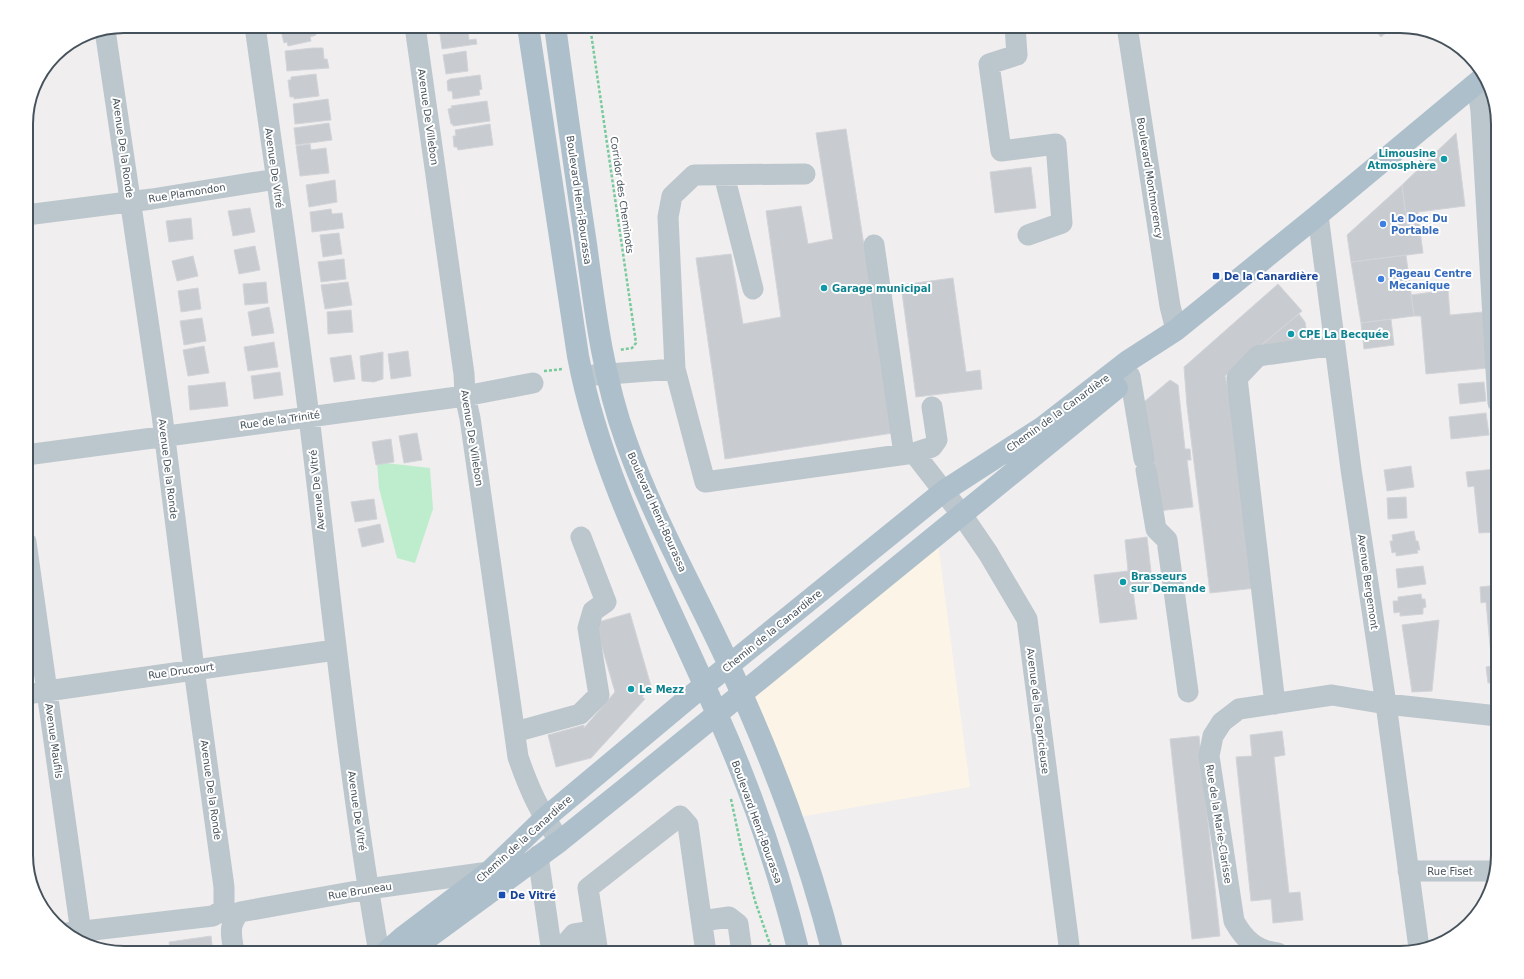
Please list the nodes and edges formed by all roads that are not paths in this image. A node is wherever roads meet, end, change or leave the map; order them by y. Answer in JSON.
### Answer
{"nodes":[{"id":1,"x":256,"y":33,"type":"edge"},
{"id":2,"x":416,"y":33,"type":"edge"},
{"id":3,"x":529,"y":33,"type":"edge"},
{"id":4,"x":556,"y":33,"type":"edge"},
{"id":5,"x":1016,"y":33,"type":"edge"},
{"id":6,"x":1128,"y":33,"type":"edge"},
{"id":7,"x":106,"y":35,"type":"edge"},
{"id":8,"x":1480,"y":81,"type":"edge"},
{"id":9,"x":1481,"y":82,"type":"edge"},
{"id":10,"x":806,"y":174,"type":"dead end"},
{"id":11,"x":724,"y":175,"type":"junction"},
{"id":12,"x":276,"y":179,"type":"junction"},
{"id":13,"x":131,"y":201,"type":"junction"},
{"id":14,"x":33,"y":214,"type":"edge"},
{"id":15,"x":1318,"y":215,"type":"junction"},
{"id":16,"x":1028,"y":235,"type":"dead end"},
{"id":17,"x":874,"y":245,"type":"dead end"},
{"id":18,"x":1491,"y":283,"type":"edge"},
{"id":19,"x":753,"y":289,"type":"dead end"},
{"id":20,"x":1176,"y":330,"type":"junction"},
{"id":21,"x":1335,"y":345,"type":"junction"},
{"id":22,"x":675,"y":369,"type":"junction"},
{"id":23,"x":608,"y":375,"type":"junction"},
{"id":24,"x":582,"y":376,"type":"junction"},
{"id":25,"x":1130,"y":376,"type":"junction"},
{"id":26,"x":533,"y":383,"type":"dead end"},
{"id":27,"x":464,"y":396,"type":"junction"},
{"id":28,"x":932,"y":407,"type":"dead end"},
{"id":29,"x":309,"y":416,"type":"junction"},
{"id":30,"x":164,"y":435,"type":"junction"},
{"id":31,"x":909,"y":453,"type":"junction"},
{"id":32,"x":33,"y":454,"type":"edge"},
{"id":33,"x":944,"y":491,"type":"junction"},
{"id":34,"x":962,"y":514,"type":"junction"},
{"id":35,"x":581,"y":537,"type":"dead end"},
{"id":36,"x":33,"y":592,"type":"edge"},
{"id":37,"x":335,"y":650,"type":"junction"},
{"id":38,"x":729,"y":666,"type":"junction"},
{"id":39,"x":194,"y":669,"type":"junction"},
{"id":40,"x":704,"y":686,"type":"junction"},
{"id":41,"x":47,"y":691,"type":"junction"},
{"id":42,"x":1188,"y":692,"type":"dead end"},
{"id":43,"x":33,"y":693,"type":"edge"},
{"id":44,"x":741,"y":694,"type":"junction"},
{"id":45,"x":1275,"y":704,"type":"junction"},
{"id":46,"x":1386,"y":704,"type":"junction"},
{"id":47,"x":717,"y":713,"type":"junction"},
{"id":48,"x":1491,"y":715,"type":"edge"},
{"id":49,"x":515,"y":732,"type":"junction"},
{"id":50,"x":544,"y":819,"type":"junction"},
{"id":51,"x":560,"y":840,"type":"junction"},
{"id":52,"x":538,"y":856,"type":"junction"},
{"id":53,"x":1408,"y":871,"type":"junction"},
{"id":54,"x":1489,"y":871,"type":"edge"},
{"id":55,"x":489,"y":872,"type":"junction"},
{"id":56,"x":368,"y":889,"type":"junction"},
{"id":57,"x":229,"y":914,"type":"junction"},
{"id":58,"x":702,"y":921,"type":"junction"},
{"id":59,"x":77,"y":933,"type":"edge"},
{"id":60,"x":80,"y":935,"type":"edge"},
{"id":61,"x":596,"y":942,"type":"edge"},
{"id":62,"x":1417,"y":944,"type":"edge"},
{"id":63,"x":556,"y":945,"type":"edge"},
{"id":64,"x":233,"y":946,"type":"edge"},
{"id":65,"x":378,"y":946,"type":"edge"},
{"id":66,"x":393,"y":946,"type":"edge"},
{"id":67,"x":416,"y":946,"type":"edge"},
{"id":68,"x":705,"y":946,"type":"edge"},
{"id":69,"x":741,"y":946,"type":"edge"},
{"id":70,"x":797,"y":946,"type":"edge"},
{"id":71,"x":831,"y":946,"type":"edge"},
{"id":72,"x":1069,"y":946,"type":"edge"},
{"id":73,"x":1254,"y":946,"type":"edge"}],
"edges":[{"from":1,"to":12,"type":"street","name":"Avenue De Vitré"},
{"from":2,"to":27,"type":"street","name":"Avenue De Villebon"},
{"from":3,"to":24,"type":"main road","name":"Boulevard Henri-Bourassa"},
{"from":4,"to":23,"type":"main road","name":"Boulevard Henri-Bourassa"},
{"from":5,"to":16,"type":"street"},
{"from":6,"to":20,"type":"street","name":"Boulevard Montmorency"},
{"from":7,"to":13,"type":"street","name":"Avenue De la Ronde"},
{"from":8,"to":15,"type":"main road","name":"Chemin de la Canardière"},
{"from":9,"to":18,"type":"street"},
{"from":10,"to":11,"type":"street"},
{"from":11,"to":19,"type":"street"},
{"from":11,"to":22,"type":"street"},
{"from":12,"to":13,"type":"street","name":"Rue Plamondon"},
{"from":12,"to":29,"type":"street","name":"Avenue De Vitré"},
{"from":13,"to":14,"type":"street","name":"Rue Plamondon"},
{"from":13,"to":30,"type":"street","name":"Avenue De la Ronde"},
{"from":15,"to":20,"type":"main road","name":"Chemin de la Canardière"},
{"from":15,"to":21,"type":"street","name":"Avenue Bergemont"},
{"from":17,"to":31,"type":"street"},
{"from":20,"to":25,"type":"main road","name":"Chemin de la Canardière"},
{"from":20,"to":33,"type":"main road","name":"Chemin de la Canardière"},
{"from":21,"to":45,"type":"street"},
{"from":21,"to":46,"type":"street","name":"Avenue Bergemont"},
{"from":22,"to":23,"type":"street"},
{"from":22,"to":31,"type":"street"},
{"from":23,"to":24,"type":"street"},
{"from":23,"to":38,"type":"main road","name":"Boulevard Henri-Bourassa"},
{"from":24,"to":40,"type":"main road","name":"Boulevard Henri-Bourassa"},
{"from":25,"to":34,"type":"main road","name":"Chemin de la Canardière"},
{"from":25,"to":42,"type":"street"},
{"from":26,"to":27,"type":"street","name":"Rue de la Trinité"},
{"from":27,"to":29,"type":"street","name":"Rue de la Trinité"},
{"from":27,"to":49,"type":"street","name":"Avenue De Villebon"},
{"from":28,"to":31,"type":"street"},
{"from":29,"to":30,"type":"street","name":"Rue de la Trinité"},
{"from":29,"to":37,"type":"street","name":"Avenue De Vitré"},
{"from":30,"to":32,"type":"street","name":"Rue de la Trinité"},
{"from":30,"to":39,"type":"street","name":"Avenue De la Ronde"},
{"from":31,"to":33,"type":"street","name":"Avenue de la Capricieuse"},
{"from":33,"to":34,"type":"street","name":"Avenue de la Capricieuse"},
{"from":33,"to":38,"type":"main road","name":"Chemin de la Canardière"},
{"from":34,"to":44,"type":"main road","name":"Chemin de la Canardière"},
{"from":34,"to":72,"type":"street","name":"Avenue de la Capricieuse"},
{"from":35,"to":49,"type":"street"},
{"from":36,"to":41,"type":"street","name":"Avenue Maufils"},
{"from":37,"to":39,"type":"street","name":"Rue Drucourt"},
{"from":37,"to":56,"type":"street","name":"Avenue De Vitré"},
{"from":38,"to":40,"type":"main road","name":"Chemin de la Canardière"},
{"from":38,"to":44,"type":"main road","name":"Boulevard Henri-Bourassa"},
{"from":39,"to":41,"type":"street","name":"Rue Drucourt"},
{"from":39,"to":57,"type":"street","name":"Avenue De la Ronde"},
{"from":40,"to":47,"type":"main road","name":"Boulevard Henri-Bourassa"},
{"from":40,"to":50,"type":"main road","name":"Chemin de la Canardière"},
{"from":41,"to":43,"type":"street","name":"Rue Drucourt"},
{"from":41,"to":59,"type":"street","name":"Avenue Maufils"},
{"from":44,"to":47,"type":"main road","name":"Chemin de la Canardière"},
{"from":44,"to":71,"type":"main road","name":"Boulevard Henri-Bourassa"},
{"from":45,"to":46,"type":"street","name":"Rue de la Marie-Clarisse"},
{"from":45,"to":73,"type":"street","name":"Rue de la Marie-Clarisse"},
{"from":46,"to":48,"type":"street","name":"Rue de la Marie-Clarisse"},
{"from":46,"to":53,"type":"street","name":"Avenue Bergemont"},
{"from":47,"to":51,"type":"main road","name":"Chemin de la Canardière"},
{"from":47,"to":70,"type":"main road","name":"Boulevard Henri-Bourassa"},
{"from":49,"to":50,"type":"street","name":"Avenue De Villebon"},
{"from":50,"to":51,"type":"street","name":"Avenue De Villebon"},
{"from":50,"to":55,"type":"main road","name":"Chemin de la Canardière"},
{"from":51,"to":52,"type":"main road","name":"Chemin de la Canardière"},
{"from":52,"to":63,"type":"street"},
{"from":52,"to":67,"type":"main road","name":"Chemin de la Canardière"},
{"from":53,"to":54,"type":"street","name":"Rue Fiset"},
{"from":53,"to":62,"type":"street","name":"Avenue Bergemont"},
{"from":55,"to":56,"type":"street","name":"Rue Bruneau"},
{"from":55,"to":66,"type":"main road","name":"Chemin de la Canardière"},
{"from":56,"to":57,"type":"street","name":"Rue Bruneau"},
{"from":56,"to":65,"type":"street","name":"Avenue De Vitré"},
{"from":57,"to":60,"type":"street","name":"Rue Bruneau"},
{"from":57,"to":64,"type":"street","name":"Avenue De la Ronde"},
{"from":58,"to":61,"type":"street"},
{"from":58,"to":68,"type":"street"},
{"from":58,"to":69,"type":"street"},
{"from":61,"to":63,"type":"street"}]}
